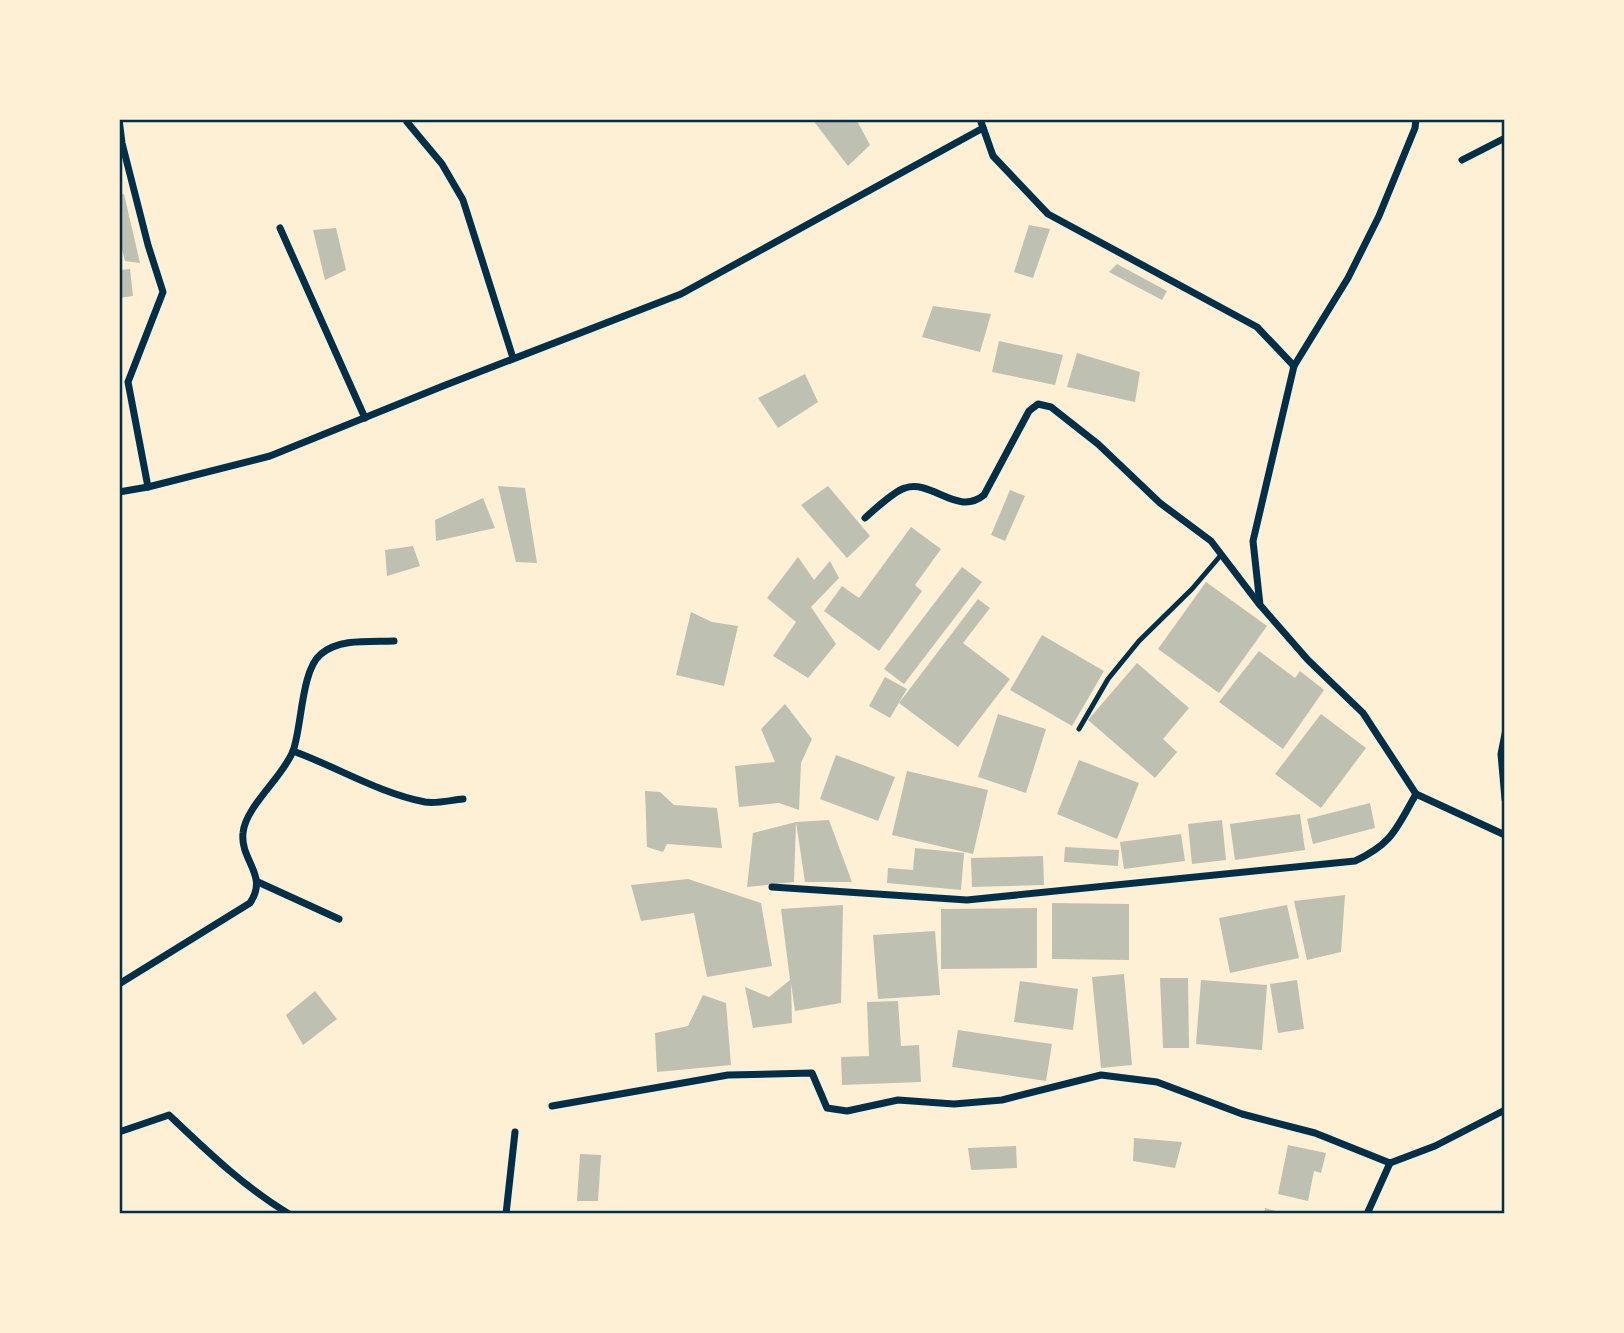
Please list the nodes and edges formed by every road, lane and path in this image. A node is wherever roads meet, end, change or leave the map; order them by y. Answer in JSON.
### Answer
{"nodes":[{"id":1,"x":119,"y":119,"type":"edge"},
{"id":2,"x":979,"y":119,"type":"edge"},
{"id":3,"x":1416,"y":119,"type":"edge"},
{"id":4,"x":407,"y":122,"type":"dead end"},
{"id":5,"x":983,"y":128,"type":"junction"},
{"id":6,"x":1505,"y":138,"type":"edge"},
{"id":7,"x":1462,"y":160,"type":"dead end"},
{"id":8,"x":280,"y":228,"type":"dead end"},
{"id":9,"x":513,"y":358,"type":"junction"},
{"id":10,"x":1294,"y":366,"type":"junction"},
{"id":11,"x":365,"y":418,"type":"junction"},
{"id":12,"x":148,"y":487,"type":"junction"},
{"id":13,"x":119,"y":492,"type":"edge"},
{"id":14,"x":864,"y":517,"type":"dead end"},
{"id":15,"x":1221,"y":555,"type":"junction"},
{"id":16,"x":1260,"y":605,"type":"junction"},
{"id":17,"x":394,"y":641,"type":"dead end"},
{"id":18,"x":1079,"y":729,"type":"dead end"},
{"id":19,"x":1505,"y":734,"type":"edge"},
{"id":20,"x":293,"y":751,"type":"junction"},
{"id":21,"x":1416,"y":794,"type":"junction"},
{"id":22,"x":463,"y":799,"type":"dead end"},
{"id":23,"x":1505,"y":799,"type":"edge"},
{"id":24,"x":1505,"y":835,"type":"edge"},
{"id":25,"x":258,"y":881,"type":"junction"},
{"id":26,"x":772,"y":887,"type":"dead end"},
{"id":27,"x":339,"y":919,"type":"dead end"},
{"id":28,"x":119,"y":984,"type":"edge"},
{"id":29,"x":552,"y":1106,"type":"dead end"},
{"id":30,"x":1505,"y":1110,"type":"edge"},
{"id":31,"x":119,"y":1132,"type":"edge"},
{"id":32,"x":515,"y":1132,"type":"dead end"},
{"id":33,"x":1390,"y":1163,"type":"junction"},
{"id":34,"x":289,"y":1214,"type":"edge"},
{"id":35,"x":506,"y":1214,"type":"edge"},
{"id":36,"x":1367,"y":1214,"type":"edge"}],
"edges":[{"from":1,"to":12,"type":"street"},
{"from":2,"to":5,"type":"street"},
{"from":3,"to":10,"type":"street"},
{"from":4,"to":9,"type":"street"},
{"from":5,"to":9,"type":"street"},
{"from":5,"to":10,"type":"street"},
{"from":6,"to":7,"type":"street"},
{"from":8,"to":11,"type":"street"},
{"from":9,"to":11,"type":"street"},
{"from":10,"to":16,"type":"street"},
{"from":11,"to":12,"type":"street"},
{"from":12,"to":13,"type":"street"},
{"from":14,"to":15,"type":"street"},
{"from":15,"to":16,"type":"street"},
{"from":15,"to":18,"type":"lane"},
{"from":16,"to":21,"type":"street"},
{"from":17,"to":20,"type":"street"},
{"from":19,"to":23,"type":"street"},
{"from":20,"to":22,"type":"street"},
{"from":20,"to":25,"type":"street"},
{"from":21,"to":24,"type":"street"},
{"from":21,"to":26,"type":"street"},
{"from":25,"to":27,"type":"street"},
{"from":25,"to":28,"type":"street"},
{"from":29,"to":33,"type":"street"},
{"from":30,"to":33,"type":"street"},
{"from":31,"to":34,"type":"street"},
{"from":32,"to":35,"type":"street"},
{"from":33,"to":36,"type":"street"}]}
